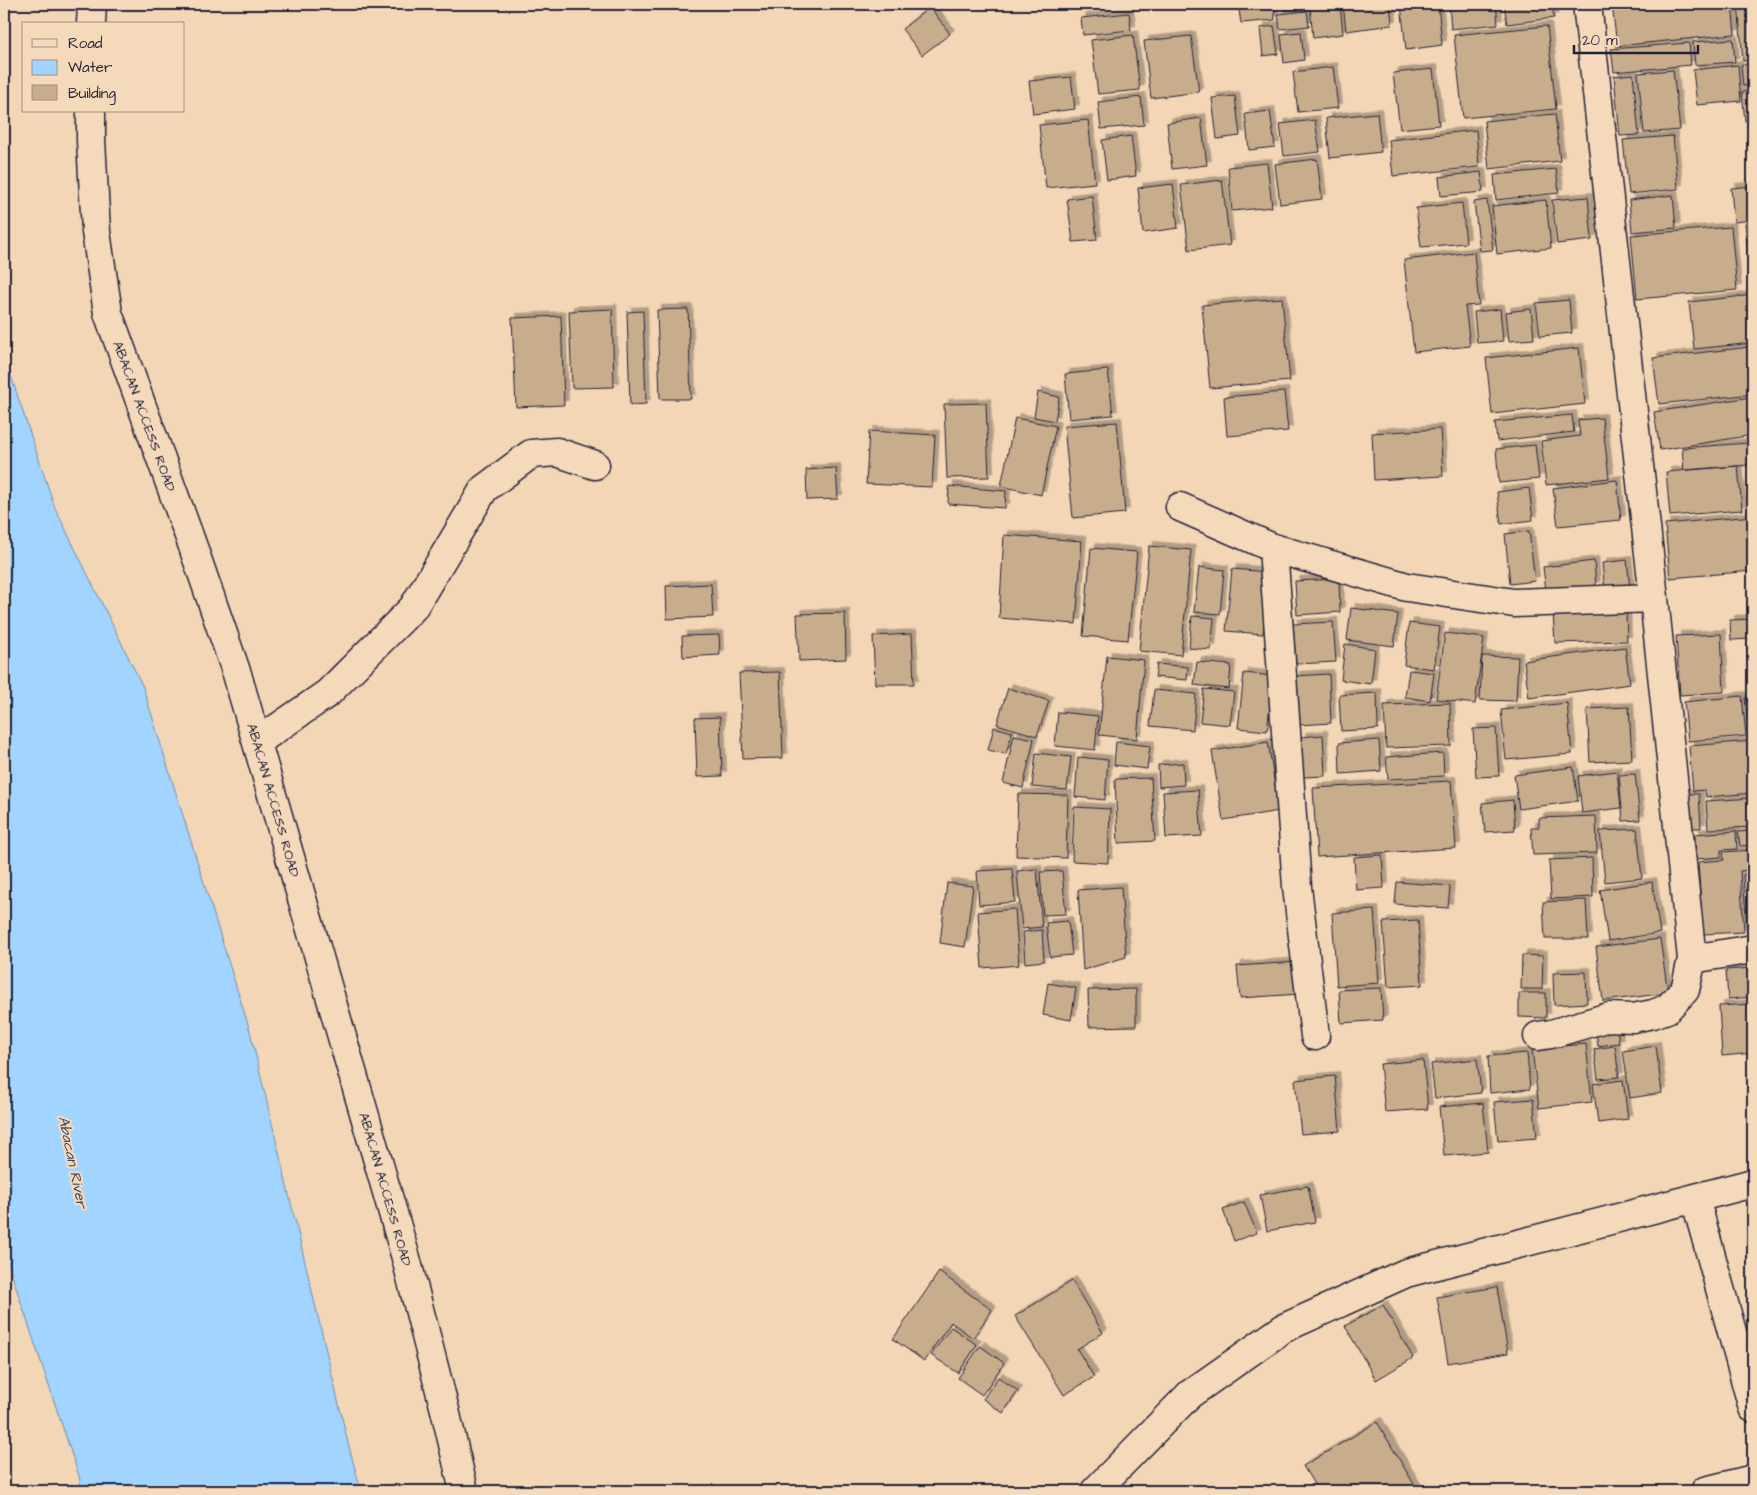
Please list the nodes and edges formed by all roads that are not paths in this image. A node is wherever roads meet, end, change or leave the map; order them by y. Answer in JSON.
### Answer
{"nodes":[{"id":1,"x":92,"y":4,"type":"edge"},
{"id":2,"x":1587,"y":4,"type":"edge"},
{"id":3,"x":92,"y":22,"type":"edge"},
{"id":4,"x":91,"y":112,"type":"edge"},
{"id":5,"x":595,"y":465,"type":"dead end"},
{"id":6,"x":1180,"y":507,"type":"dead end"},
{"id":7,"x":1273,"y":548,"type":"junction"},
{"id":8,"x":1654,"y":598,"type":"junction"},
{"id":9,"x":257,"y":742,"type":"junction"},
{"id":10,"x":1753,"y":949,"type":"edge"},
{"id":11,"x":1692,"y":959,"type":"junction"},
{"id":12,"x":1315,"y":1036,"type":"dead end"},
{"id":13,"x":1538,"y":1036,"type":"dead end"},
{"id":14,"x":1753,"y":1183,"type":"edge"},
{"id":15,"x":1695,"y":1198,"type":"junction"},
{"id":16,"x":1753,"y":1408,"type":"edge"},
{"id":17,"x":1753,"y":1479,"type":"edge"},
{"id":18,"x":464,"y":1491,"type":"edge"},
{"id":19,"x":1095,"y":1491,"type":"edge"},
{"id":20,"x":1705,"y":1491,"type":"edge"}],
"edges":[{"from":1,"to":3,"type":"street"},
{"from":2,"to":8,"type":"street"},
{"from":4,"to":9,"type":"street","name":"ABACAN ACCESS ROAD"},
{"from":5,"to":9,"type":"street"},
{"from":6,"to":7,"type":"street"},
{"from":7,"to":8,"type":"street"},
{"from":7,"to":12,"type":"street"},
{"from":8,"to":11,"type":"street"},
{"from":9,"to":18,"type":"street","name":"ABACAN ACCESS ROAD"},
{"from":10,"to":11,"type":"street"},
{"from":11,"to":13,"type":"street"},
{"from":14,"to":15,"type":"street"},
{"from":15,"to":16,"type":"street"},
{"from":15,"to":19,"type":"street"},
{"from":17,"to":20,"type":"street"}]}
